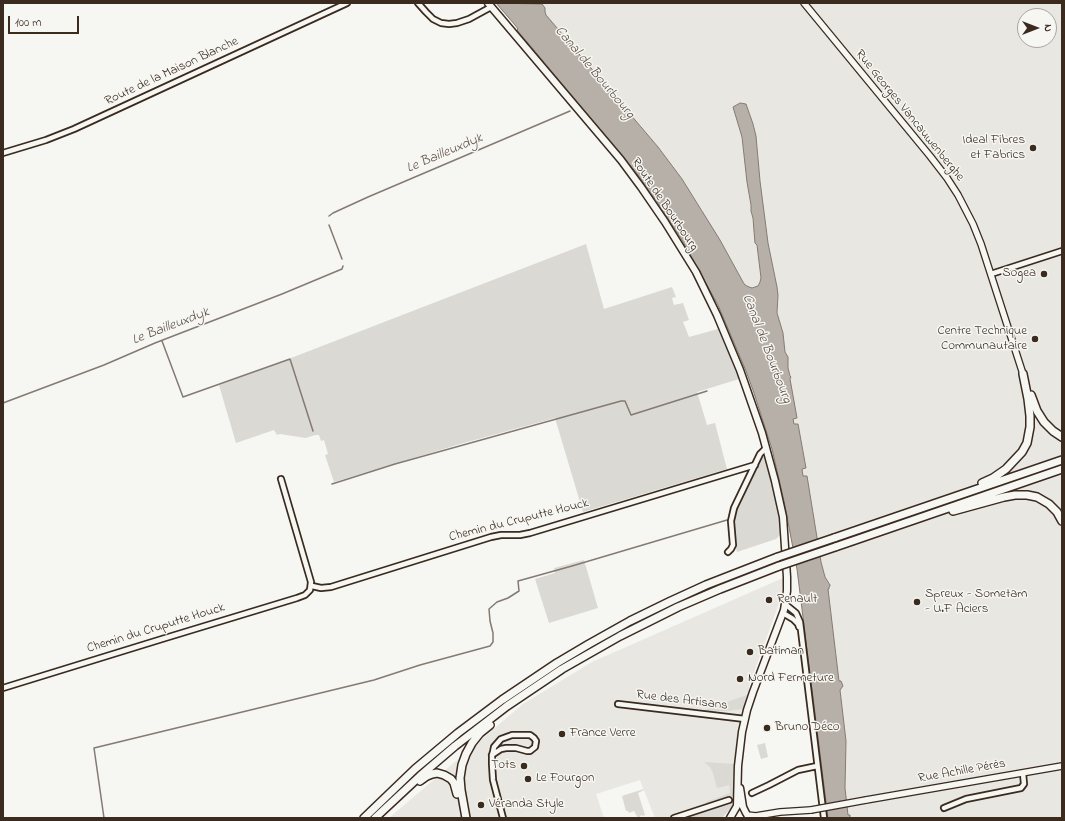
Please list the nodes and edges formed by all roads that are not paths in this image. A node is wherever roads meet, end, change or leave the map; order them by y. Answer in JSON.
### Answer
{"nodes":[{"id":1,"x":347,"y":3,"type":"edge"},
{"id":2,"x":418,"y":3,"type":"edge"},
{"id":3,"x":804,"y":3,"type":"edge"},
{"id":4,"x":490,"y":5,"type":"edge"},
{"id":5,"x":3,"y":153,"type":"edge"},
{"id":6,"x":1062,"y":251,"type":"edge"},
{"id":7,"x":991,"y":274,"type":"junction"},
{"id":8,"x":1023,"y":374,"type":"junction"},
{"id":9,"x":1062,"y":437,"type":"edge"},
{"id":10,"x":767,"y":450,"type":"junction"},
{"id":11,"x":1062,"y":460,"type":"edge"},
{"id":12,"x":755,"y":465,"type":"junction"},
{"id":13,"x":1062,"y":469,"type":"edge"},
{"id":14,"x":281,"y":479,"type":"dead end"},
{"id":15,"x":928,"y":506,"type":"junction"},
{"id":16,"x":1062,"y":521,"type":"edge"},
{"id":17,"x":908,"y":522,"type":"junction"},
{"id":18,"x":728,"y":552,"type":"dead end"},
{"id":19,"x":312,"y":586,"type":"junction"},
{"id":20,"x":785,"y":604,"type":"junction"},
{"id":21,"x":783,"y":613,"type":"junction"},
{"id":22,"x":801,"y":631,"type":"junction"},
{"id":23,"x":538,"y":685,"type":"junction"},
{"id":24,"x":3,"y":688,"type":"edge"},
{"id":25,"x":618,"y":704,"type":"dead end"},
{"id":26,"x":745,"y":719,"type":"junction"},
{"id":27,"x":742,"y":732,"type":"junction"},
{"id":28,"x":492,"y":755,"type":"junction"},
{"id":29,"x":817,"y":766,"type":"junction"},
{"id":30,"x":1062,"y":766,"type":"edge"},
{"id":31,"x":1023,"y":773,"type":"junction"},
{"id":32,"x":752,"y":793,"type":"dead end"},
{"id":33,"x":729,"y":800,"type":"dead end"},
{"id":34,"x":944,"y":808,"type":"dead end"},
{"id":35,"x":811,"y":810,"type":"junction"},
{"id":36,"x":747,"y":815,"type":"edge"},
{"id":37,"x":731,"y":817,"type":"edge"},
{"id":38,"x":364,"y":818,"type":"edge"},
{"id":39,"x":375,"y":818,"type":"edge"},
{"id":40,"x":378,"y":818,"type":"edge"},
{"id":41,"x":462,"y":818,"type":"edge"},
{"id":42,"x":466,"y":818,"type":"edge"},
{"id":43,"x":503,"y":818,"type":"edge"},
{"id":44,"x":674,"y":818,"type":"edge"},
{"id":45,"x":766,"y":818,"type":"edge"},
{"id":46,"x":824,"y":818,"type":"edge"}],
"edges":[{"from":1,"to":5,"type":"street","name":"Route de la Maison Blanche"},
{"from":2,"to":4,"type":"street"},
{"from":3,"to":7,"type":"street","name":"Rue Georges Vancauwenberghe"},
{"from":4,"to":10,"type":"main road","name":"Route de Bourbourg"},
{"from":6,"to":7,"type":"street"},
{"from":7,"to":8,"type":"street","name":"Rue Georges Vancauwenberghe"},
{"from":8,"to":9,"type":"highway"},
{"from":8,"to":15,"type":"highway"},
{"from":10,"to":12,"type":"street"},
{"from":10,"to":20,"type":"main road","name":"Route de Bourbourg"},
{"from":11,"to":15,"type":"highway"},
{"from":12,"to":18,"type":"street"},
{"from":12,"to":19,"type":"street","name":"Chemin du Cruputte Houck"},
{"from":13,"to":17,"type":"highway"},
{"from":14,"to":19,"type":"street"},
{"from":15,"to":38,"type":"highway","bridge":true},
{"from":16,"to":17,"type":"highway"},
{"from":17,"to":23,"type":"highway","bridge":true},
{"from":19,"to":24,"type":"street","name":"Chemin du Cruputte Houck"},
{"from":20,"to":21,"type":"main road","name":"Route de Bourbourg"},
{"from":20,"to":22,"type":"street"},
{"from":21,"to":22,"type":"street"},
{"from":21,"to":26,"type":"main road","name":"Route de Bourbourg"},
{"from":22,"to":29,"type":"street"},
{"from":23,"to":39,"type":"highway"},
{"from":23,"to":42,"type":"highway"},
{"from":25,"to":26,"type":"street","name":"Rue des Artisans"},
{"from":26,"to":27,"type":"main road","name":"Route de Bourbourg"},
{"from":27,"to":36,"type":"main road"},
{"from":27,"to":37,"type":"main road"},
{"from":28,"to":28,"type":"street"},
{"from":28,"to":43,"type":"street"},
{"from":29,"to":32,"type":"street"},
{"from":29,"to":46,"type":"street"},
{"from":30,"to":31,"type":"street","name":"Rue Achille Pérès"},
{"from":31,"to":34,"type":"street"},
{"from":31,"to":35,"type":"street","name":"Rue Achille Pérès","bridge":true},
{"from":33,"to":44,"type":"street"},
{"from":35,"to":36,"type":"street"},
{"from":35,"to":45,"type":"street"},
{"from":36,"to":37,"type":"main road"},
{"from":40,"to":41,"type":"highway"}]}
